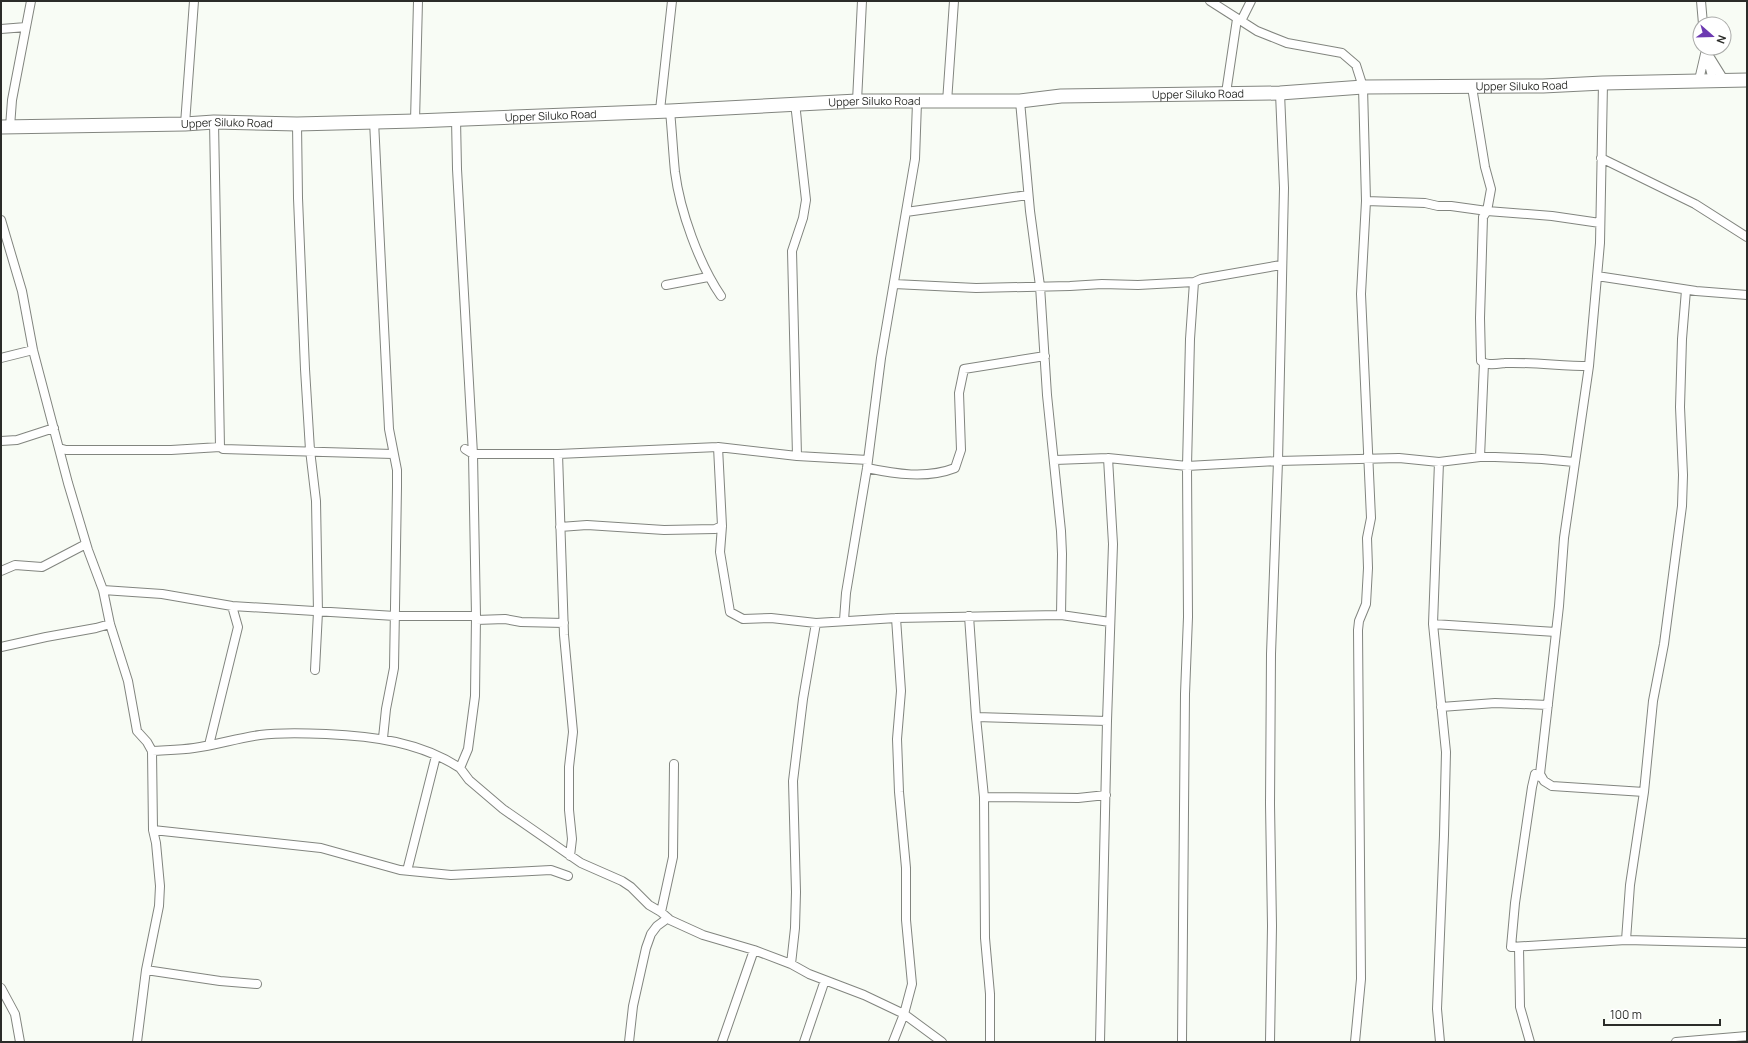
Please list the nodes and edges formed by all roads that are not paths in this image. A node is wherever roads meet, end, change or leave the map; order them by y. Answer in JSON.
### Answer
{"nodes":[{"id":1,"x":31,"y":1,"type":"edge"},
{"id":2,"x":194,"y":1,"type":"edge"},
{"id":3,"x":418,"y":1,"type":"edge"},
{"id":4,"x":672,"y":1,"type":"edge"},
{"id":5,"x":862,"y":1,"type":"edge"},
{"id":6,"x":954,"y":1,"type":"edge"},
{"id":7,"x":1210,"y":1,"type":"edge"},
{"id":8,"x":1251,"y":1,"type":"edge"},
{"id":9,"x":1701,"y":1,"type":"edge"},
{"id":10,"x":1702,"y":16,"type":"edge"},
{"id":11,"x":1239,"y":20,"type":"junction"},
{"id":12,"x":26,"y":27,"type":"junction"},
{"id":13,"x":1,"y":29,"type":"edge"},
{"id":14,"x":1705,"y":56,"type":"edge"},
{"id":15,"x":1708,"y":56,"type":"edge"},
{"id":16,"x":1708,"y":56,"type":"edge"},
{"id":17,"x":1699,"y":80,"type":"junction"},
{"id":18,"x":1718,"y":80,"type":"junction"},
{"id":19,"x":1747,"y":80,"type":"edge"},
{"id":20,"x":1603,"y":83,"type":"junction"},
{"id":21,"x":1364,"y":87,"type":"junction"},
{"id":22,"x":1472,"y":87,"type":"junction"},
{"id":23,"x":1226,"y":93,"type":"junction"},
{"id":24,"x":1280,"y":93,"type":"junction"},
{"id":25,"x":858,"y":101,"type":"junction"},
{"id":26,"x":1020,"y":101,"type":"junction"},
{"id":27,"x":917,"y":102,"type":"junction"},
{"id":28,"x":947,"y":102,"type":"junction"},
{"id":29,"x":795,"y":104,"type":"junction"},
{"id":30,"x":665,"y":110,"type":"junction"},
{"id":31,"x":456,"y":119,"type":"junction"},
{"id":32,"x":414,"y":121,"type":"junction"},
{"id":33,"x":214,"y":122,"type":"junction"},
{"id":34,"x":374,"y":122,"type":"junction"},
{"id":35,"x":185,"y":124,"type":"junction"},
{"id":36,"x":297,"y":124,"type":"junction"},
{"id":37,"x":6,"y":127,"type":"edge"},
{"id":38,"x":1601,"y":158,"type":"junction"},
{"id":39,"x":1028,"y":195,"type":"junction"},
{"id":40,"x":1366,"y":201,"type":"junction"},
{"id":41,"x":1487,"y":211,"type":"junction"},
{"id":42,"x":906,"y":212,"type":"junction"},
{"id":43,"x":1,"y":220,"type":"edge"},
{"id":44,"x":1600,"y":223,"type":"junction"},
{"id":45,"x":1747,"y":237,"type":"edge"},
{"id":46,"x":1281,"y":265,"type":"junction"},
{"id":47,"x":1597,"y":276,"type":"junction"},
{"id":48,"x":1194,"y":282,"type":"junction"},
{"id":49,"x":894,"y":284,"type":"junction"},
{"id":50,"x":1040,"y":286,"type":"junction"},
{"id":51,"x":1686,"y":290,"type":"junction"},
{"id":52,"x":1747,"y":295,"type":"edge"},
{"id":53,"x":721,"y":296,"type":"dead end"},
{"id":54,"x":33,"y":350,"type":"junction"},
{"id":55,"x":1045,"y":356,"type":"junction"},
{"id":56,"x":1,"y":358,"type":"edge"},
{"id":57,"x":1484,"y":363,"type":"junction"},
{"id":58,"x":1589,"y":366,"type":"junction"},
{"id":59,"x":54,"y":428,"type":"junction"},
{"id":60,"x":1,"y":441,"type":"edge"},
{"id":61,"x":220,"y":447,"type":"junction"},
{"id":62,"x":718,"y":447,"type":"junction"},
{"id":63,"x":59,"y":448,"type":"junction"},
{"id":64,"x":465,"y":449,"type":"dead end"},
{"id":65,"x":310,"y":450,"type":"junction"},
{"id":66,"x":393,"y":454,"type":"junction"},
{"id":67,"x":473,"y":454,"type":"junction"},
{"id":68,"x":558,"y":454,"type":"junction"},
{"id":69,"x":797,"y":456,"type":"junction"},
{"id":70,"x":1480,"y":457,"type":"junction"},
{"id":71,"x":1108,"y":458,"type":"junction"},
{"id":72,"x":1368,"y":459,"type":"junction"},
{"id":73,"x":1055,"y":460,"type":"junction"},
{"id":74,"x":1278,"y":461,"type":"junction"},
{"id":75,"x":1439,"y":462,"type":"junction"},
{"id":76,"x":1574,"y":462,"type":"junction"},
{"id":77,"x":868,"y":464,"type":"junction"},
{"id":78,"x":1187,"y":466,"type":"junction"},
{"id":79,"x":722,"y":526,"type":"junction"},
{"id":80,"x":560,"y":527,"type":"junction"},
{"id":81,"x":86,"y":544,"type":"junction"},
{"id":82,"x":1,"y":571,"type":"edge"},
{"id":83,"x":103,"y":590,"type":"junction"},
{"id":84,"x":232,"y":606,"type":"junction"},
{"id":85,"x":318,"y":612,"type":"junction"},
{"id":86,"x":1061,"y":615,"type":"junction"},
{"id":87,"x":395,"y":616,"type":"junction"},
{"id":88,"x":969,"y":616,"type":"junction"},
{"id":89,"x":476,"y":618,"type":"junction"},
{"id":90,"x":896,"y":618,"type":"junction"},
{"id":91,"x":844,"y":620,"type":"junction"},
{"id":92,"x":1110,"y":622,"type":"junction"},
{"id":93,"x":564,"y":623,"type":"junction"},
{"id":94,"x":816,"y":623,"type":"junction"},
{"id":95,"x":110,"y":624,"type":"junction"},
{"id":96,"x":1433,"y":624,"type":"junction"},
{"id":97,"x":1556,"y":632,"type":"junction"},
{"id":98,"x":1,"y":647,"type":"edge"},
{"id":99,"x":315,"y":670,"type":"dead end"},
{"id":100,"x":1548,"y":705,"type":"junction"},
{"id":101,"x":1441,"y":707,"type":"junction"},
{"id":102,"x":976,"y":717,"type":"junction"},
{"id":103,"x":1106,"y":722,"type":"junction"},
{"id":104,"x":383,"y":738,"type":"junction"},
{"id":105,"x":209,"y":745,"type":"junction"},
{"id":106,"x":152,"y":751,"type":"junction"},
{"id":107,"x":436,"y":756,"type":"junction"},
{"id":108,"x":674,"y":764,"type":"dead end"},
{"id":109,"x":460,"y":768,"type":"junction"},
{"id":110,"x":1544,"y":781,"type":"junction"},
{"id":111,"x":1644,"y":792,"type":"junction"},
{"id":112,"x":1106,"y":795,"type":"junction"},
{"id":113,"x":984,"y":797,"type":"junction"},
{"id":114,"x":153,"y":830,"type":"junction"},
{"id":115,"x":570,"y":856,"type":"junction"},
{"id":116,"x":408,"y":867,"type":"dead end"},
{"id":117,"x":568,"y":876,"type":"dead end"},
{"id":118,"x":661,"y":912,"type":"junction"},
{"id":119,"x":668,"y":918,"type":"junction"},
{"id":120,"x":1626,"y":940,"type":"junction"},
{"id":121,"x":1747,"y":943,"type":"edge"},
{"id":122,"x":1519,"y":947,"type":"junction"},
{"id":123,"x":754,"y":950,"type":"junction"},
{"id":124,"x":791,"y":964,"type":"junction"},
{"id":125,"x":146,"y":970,"type":"junction"},
{"id":126,"x":825,"y":980,"type":"junction"},
{"id":127,"x":257,"y":984,"type":"dead end"},
{"id":128,"x":1,"y":988,"type":"edge"},
{"id":129,"x":904,"y":1014,"type":"junction"},
{"id":130,"x":1747,"y":1036,"type":"edge"},
{"id":131,"x":20,"y":1042,"type":"edge"},
{"id":132,"x":137,"y":1042,"type":"edge"},
{"id":133,"x":629,"y":1042,"type":"edge"},
{"id":134,"x":722,"y":1042,"type":"edge"},
{"id":135,"x":804,"y":1042,"type":"edge"},
{"id":136,"x":893,"y":1042,"type":"edge"},
{"id":137,"x":942,"y":1042,"type":"edge"},
{"id":138,"x":990,"y":1042,"type":"edge"},
{"id":139,"x":1100,"y":1042,"type":"edge"},
{"id":140,"x":1182,"y":1042,"type":"edge"},
{"id":141,"x":1270,"y":1042,"type":"edge"},
{"id":142,"x":1355,"y":1042,"type":"edge"},
{"id":143,"x":1440,"y":1042,"type":"edge"},
{"id":144,"x":1530,"y":1042,"type":"edge"},
{"id":145,"x":1676,"y":1042,"type":"edge"}],
"edges":[{"from":1,"to":12,"type":"street"},
{"from":2,"to":35,"type":"street"},
{"from":3,"to":32,"type":"street"},
{"from":4,"to":30,"type":"street"},
{"from":5,"to":25,"type":"street"},
{"from":6,"to":28,"type":"street"},
{"from":7,"to":11,"type":"street"},
{"from":8,"to":11,"type":"street"},
{"from":9,"to":10,"type":"street"},
{"from":11,"to":21,"type":"street"},
{"from":11,"to":23,"type":"street"},
{"from":12,"to":13,"type":"street"},
{"from":12,"to":37,"type":"street"},
{"from":14,"to":17,"type":"street"},
{"from":15,"to":18,"type":"street"},
{"from":16,"to":18,"type":"street"},
{"from":17,"to":18,"type":"main road","name":"Upper Siluko Road"},
{"from":17,"to":20,"type":"main road","name":"Upper Siluko Road"},
{"from":18,"to":19,"type":"main road","name":"Upper Siluko Road"},
{"from":20,"to":22,"type":"main road","name":"Upper Siluko Road"},
{"from":20,"to":38,"type":"street"},
{"from":21,"to":22,"type":"main road","name":"Upper Siluko Road"},
{"from":21,"to":24,"type":"main road","name":"Upper Siluko Road"},
{"from":21,"to":40,"type":"street"},
{"from":22,"to":41,"type":"street"},
{"from":23,"to":24,"type":"main road","name":"Upper Siluko Road"},
{"from":23,"to":26,"type":"main road","name":"Upper Siluko Road"},
{"from":24,"to":46,"type":"street"},
{"from":25,"to":27,"type":"main road","name":"Upper Siluko Road"},
{"from":25,"to":29,"type":"main road","name":"Upper Siluko Road"},
{"from":26,"to":28,"type":"main road","name":"Upper Siluko Road"},
{"from":26,"to":39,"type":"street"},
{"from":27,"to":28,"type":"main road","name":"Upper Siluko Road"},
{"from":27,"to":42,"type":"street"},
{"from":29,"to":30,"type":"main road","name":"Upper Siluko Road"},
{"from":29,"to":69,"type":"street"},
{"from":30,"to":31,"type":"main road","name":"Upper Siluko Road"},
{"from":30,"to":53,"type":"street"},
{"from":31,"to":32,"type":"main road","name":"Upper Siluko Road"},
{"from":31,"to":67,"type":"street"},
{"from":32,"to":34,"type":"main road","name":"Upper Siluko Road"},
{"from":33,"to":35,"type":"main road","name":"Upper Siluko Road"},
{"from":33,"to":36,"type":"main road","name":"Upper Siluko Road"},
{"from":33,"to":61,"type":"street"},
{"from":34,"to":36,"type":"main road","name":"Upper Siluko Road"},
{"from":34,"to":66,"type":"street"},
{"from":35,"to":37,"type":"main road","name":"Upper Siluko Road"},
{"from":36,"to":65,"type":"street"},
{"from":38,"to":44,"type":"street"},
{"from":38,"to":45,"type":"street"},
{"from":39,"to":42,"type":"street"},
{"from":39,"to":50,"type":"street"},
{"from":40,"to":41,"type":"street"},
{"from":40,"to":72,"type":"street"},
{"from":41,"to":44,"type":"street"},
{"from":41,"to":57,"type":"street"},
{"from":42,"to":49,"type":"street"},
{"from":43,"to":54,"type":"street"},
{"from":44,"to":47,"type":"street"},
{"from":46,"to":48,"type":"street"},
{"from":46,"to":74,"type":"street"},
{"from":47,"to":51,"type":"street"},
{"from":47,"to":58,"type":"street"},
{"from":48,"to":50,"type":"street"},
{"from":48,"to":78,"type":"street"},
{"from":49,"to":50,"type":"street"},
{"from":49,"to":77,"type":"street"},
{"from":50,"to":55,"type":"street"},
{"from":51,"to":52,"type":"street"},
{"from":51,"to":111,"type":"street"},
{"from":54,"to":56,"type":"street"},
{"from":54,"to":59,"type":"street"},
{"from":55,"to":73,"type":"street"},
{"from":55,"to":77,"type":"street"},
{"from":57,"to":58,"type":"street"},
{"from":57,"to":70,"type":"street"},
{"from":58,"to":76,"type":"street"},
{"from":59,"to":60,"type":"street"},
{"from":59,"to":63,"type":"street"},
{"from":61,"to":63,"type":"street"},
{"from":61,"to":65,"type":"street"},
{"from":62,"to":68,"type":"street"},
{"from":62,"to":69,"type":"street"},
{"from":62,"to":79,"type":"street"},
{"from":63,"to":81,"type":"street"},
{"from":64,"to":67,"type":"street"},
{"from":65,"to":66,"type":"street"},
{"from":65,"to":85,"type":"street"},
{"from":66,"to":87,"type":"street"},
{"from":67,"to":68,"type":"street"},
{"from":67,"to":89,"type":"street"},
{"from":68,"to":80,"type":"street"},
{"from":69,"to":77,"type":"street"},
{"from":70,"to":75,"type":"street"},
{"from":70,"to":76,"type":"street"},
{"from":71,"to":73,"type":"street"},
{"from":71,"to":78,"type":"street"},
{"from":71,"to":92,"type":"street"},
{"from":72,"to":74,"type":"street"},
{"from":72,"to":75,"type":"street"},
{"from":72,"to":142,"type":"street"},
{"from":73,"to":86,"type":"street"},
{"from":74,"to":78,"type":"street"},
{"from":74,"to":141,"type":"street"},
{"from":75,"to":96,"type":"street"},
{"from":76,"to":97,"type":"street"},
{"from":77,"to":91,"type":"street"},
{"from":78,"to":140,"type":"street"},
{"from":79,"to":80,"type":"street"},
{"from":79,"to":94,"type":"street"},
{"from":80,"to":93,"type":"street"},
{"from":81,"to":82,"type":"street"},
{"from":81,"to":83,"type":"street"},
{"from":83,"to":84,"type":"street"},
{"from":83,"to":95,"type":"street"},
{"from":84,"to":85,"type":"street"},
{"from":84,"to":105,"type":"street"},
{"from":85,"to":87,"type":"street"},
{"from":85,"to":99,"type":"street"},
{"from":86,"to":88,"type":"street"},
{"from":86,"to":92,"type":"street"},
{"from":87,"to":89,"type":"street"},
{"from":87,"to":104,"type":"street"},
{"from":88,"to":90,"type":"street"},
{"from":88,"to":102,"type":"street"},
{"from":89,"to":93,"type":"street"},
{"from":89,"to":109,"type":"street"},
{"from":90,"to":91,"type":"street"},
{"from":90,"to":129,"type":"street"},
{"from":91,"to":94,"type":"street"},
{"from":92,"to":103,"type":"street"},
{"from":93,"to":115,"type":"street"},
{"from":94,"to":124,"type":"street"},
{"from":95,"to":98,"type":"street"},
{"from":95,"to":106,"type":"street"},
{"from":96,"to":97,"type":"street"},
{"from":96,"to":101,"type":"street"},
{"from":97,"to":100,"type":"street"},
{"from":100,"to":101,"type":"street"},
{"from":100,"to":110,"type":"street"},
{"from":101,"to":143,"type":"street"},
{"from":102,"to":103,"type":"street"},
{"from":102,"to":113,"type":"street"},
{"from":103,"to":112,"type":"street"},
{"from":104,"to":105,"type":"street"},
{"from":104,"to":107,"type":"street"},
{"from":105,"to":106,"type":"street"},
{"from":106,"to":114,"type":"street"},
{"from":107,"to":109,"type":"street"},
{"from":107,"to":116,"type":"street"},
{"from":108,"to":118,"type":"street"},
{"from":109,"to":115,"type":"street"},
{"from":110,"to":111,"type":"street"},
{"from":110,"to":122,"type":"street"},
{"from":111,"to":120,"type":"street"},
{"from":112,"to":113,"type":"street"},
{"from":112,"to":139,"type":"street"},
{"from":113,"to":138,"type":"street"},
{"from":114,"to":117,"type":"street"},
{"from":114,"to":125,"type":"street"},
{"from":115,"to":118,"type":"street"},
{"from":118,"to":119,"type":"street"},
{"from":119,"to":123,"type":"street"},
{"from":119,"to":133,"type":"street"},
{"from":120,"to":121,"type":"street"},
{"from":120,"to":122,"type":"street"},
{"from":122,"to":144,"type":"street"},
{"from":123,"to":124,"type":"street"},
{"from":123,"to":134,"type":"street"},
{"from":124,"to":126,"type":"street"},
{"from":125,"to":127,"type":"street"},
{"from":125,"to":132,"type":"street"},
{"from":126,"to":129,"type":"street"},
{"from":126,"to":135,"type":"street"},
{"from":128,"to":131,"type":"street"},
{"from":129,"to":136,"type":"street"},
{"from":129,"to":137,"type":"street"},
{"from":130,"to":145,"type":"street"}]}
